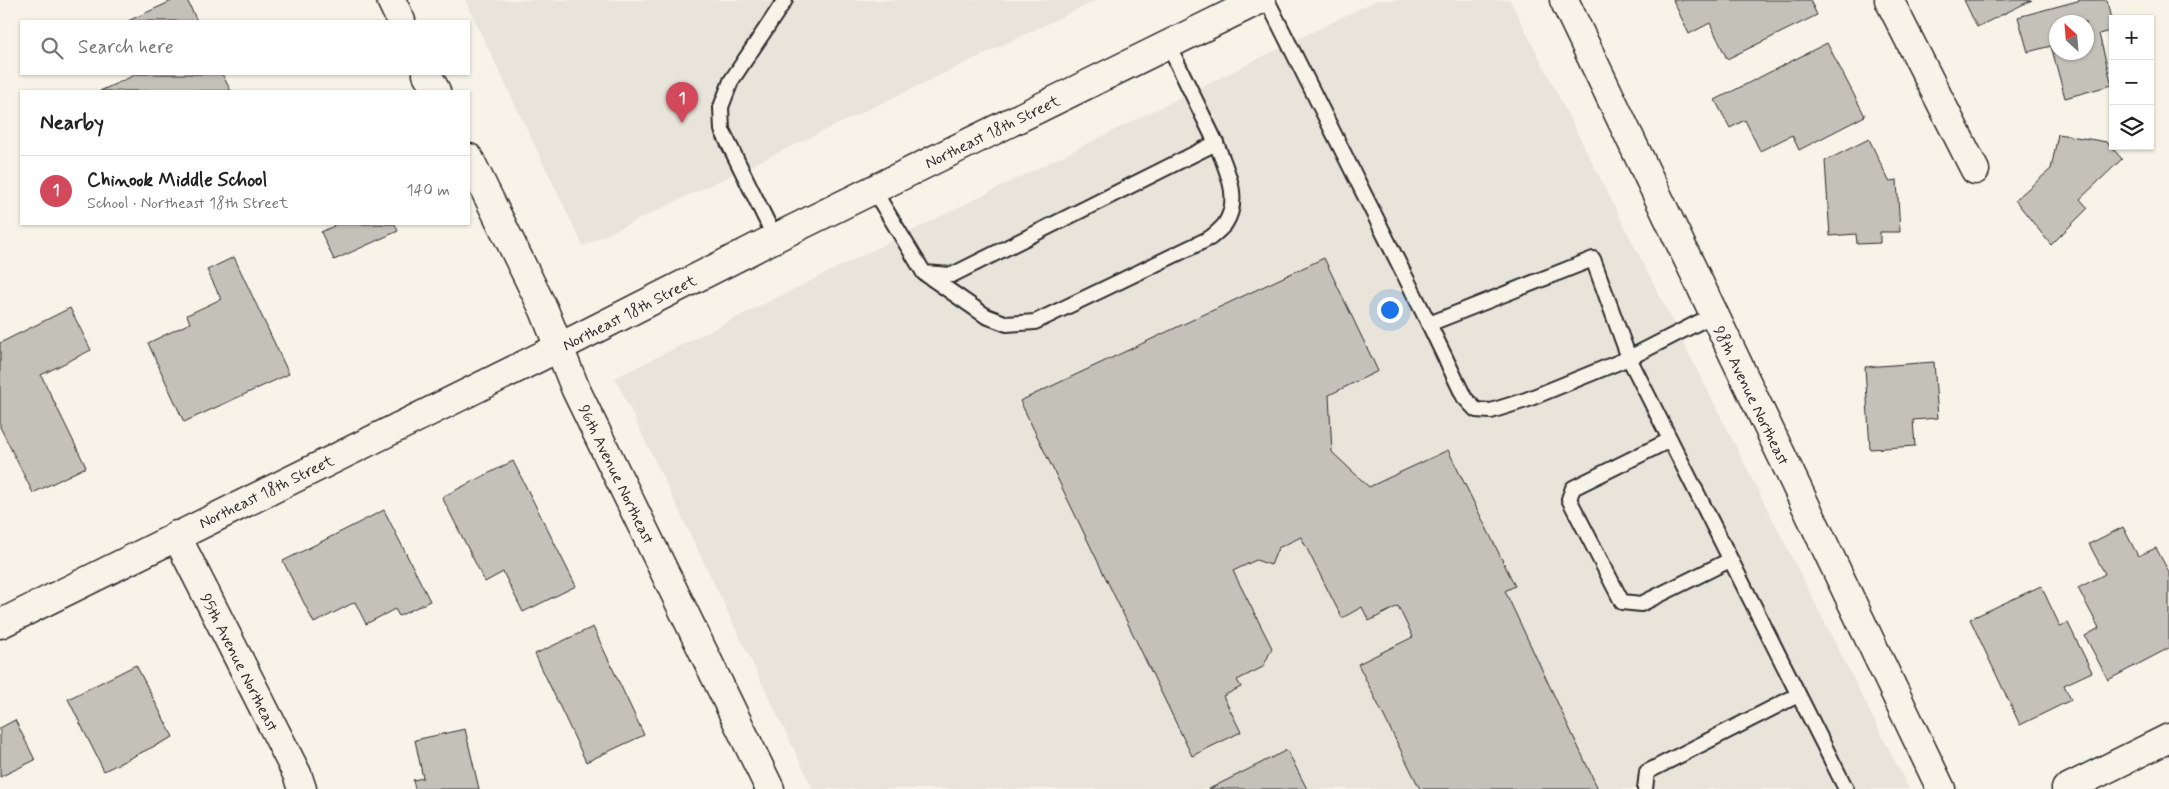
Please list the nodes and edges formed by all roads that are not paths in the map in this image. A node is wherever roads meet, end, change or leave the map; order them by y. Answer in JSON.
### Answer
{"nodes":[{"id":1,"x":391,"y":0,"type":"edge"},
{"id":2,"x":785,"y":0,"type":"edge"},
{"id":3,"x":1259,"y":0,"type":"edge"},
{"id":4,"x":1267,"y":0,"type":"edge"},
{"id":5,"x":1564,"y":0,"type":"edge"},
{"id":6,"x":1890,"y":0,"type":"edge"},
{"id":7,"x":401,"y":20,"type":"edge"},
{"id":8,"x":1168,"y":44,"type":"junction"},
{"id":9,"x":428,"y":75,"type":"edge"},
{"id":10,"x":435,"y":90,"type":"edge"},
{"id":11,"x":1216,"y":143,"type":"junction"},
{"id":12,"x":470,"y":160,"type":"edge"},
{"id":13,"x":1975,"y":170,"type":"dead end"},
{"id":14,"x":873,"y":189,"type":"junction"},
{"id":15,"x":775,"y":238,"type":"junction"},
{"id":16,"x":924,"y":273,"type":"junction"},
{"id":17,"x":1713,"y":315,"type":"junction"},
{"id":18,"x":1429,"y":324,"type":"junction"},
{"id":19,"x":560,"y":348,"type":"junction"},
{"id":20,"x":1629,"y":358,"type":"junction"},
{"id":21,"x":1670,"y":440,"type":"junction"},
{"id":22,"x":176,"y":535,"type":"junction"},
{"id":23,"x":1730,"y":560,"type":"junction"},
{"id":24,"x":0,"y":624,"type":"edge"},
{"id":25,"x":1798,"y":695,"type":"junction"},
{"id":26,"x":2169,"y":738,"type":"edge"},
{"id":27,"x":302,"y":789,"type":"edge"},
{"id":28,"x":770,"y":789,"type":"edge"},
{"id":29,"x":1645,"y":789,"type":"edge"},
{"id":30,"x":1846,"y":789,"type":"edge"},
{"id":31,"x":1941,"y":789,"type":"edge"},
{"id":32,"x":2066,"y":789,"type":"edge"}],
"edges":[{"from":1,"to":7,"type":"street"},
{"from":2,"to":15,"type":"lane"},
{"from":3,"to":8,"type":"street","name":"Northeast 18th Street"},
{"from":4,"to":18,"type":"lane"},
{"from":5,"to":17,"type":"street","name":"98th Avenue Northeast"},
{"from":6,"to":13,"type":"street"},
{"from":8,"to":11,"type":"lane"},
{"from":8,"to":14,"type":"street","name":"Northeast 18th Street"},
{"from":9,"to":10,"type":"street"},
{"from":11,"to":16,"type":"lane"},
{"from":11,"to":16,"type":"lane"},
{"from":12,"to":19,"type":"street","name":"96th Avenue Northeast"},
{"from":14,"to":15,"type":"street","name":"Northeast 18th Street"},
{"from":14,"to":16,"type":"lane"},
{"from":15,"to":19,"type":"street","name":"Northeast 18th Street"},
{"from":17,"to":20,"type":"lane"},
{"from":17,"to":31,"type":"street","name":"98th Avenue Northeast"},
{"from":18,"to":20,"type":"lane"},
{"from":18,"to":20,"type":"lane"},
{"from":19,"to":22,"type":"street","name":"Northeast 18th Street"},
{"from":19,"to":28,"type":"street","name":"96th Avenue Northeast"},
{"from":20,"to":21,"type":"lane"},
{"from":21,"to":23,"type":"lane"},
{"from":21,"to":23,"type":"lane"},
{"from":22,"to":24,"type":"street","name":"Northeast 18th Street"},
{"from":22,"to":27,"type":"street","name":"95th Avenue Northeast"},
{"from":23,"to":25,"type":"lane"},
{"from":25,"to":29,"type":"lane"},
{"from":25,"to":30,"type":"lane"},
{"from":26,"to":32,"type":"street"}]}
